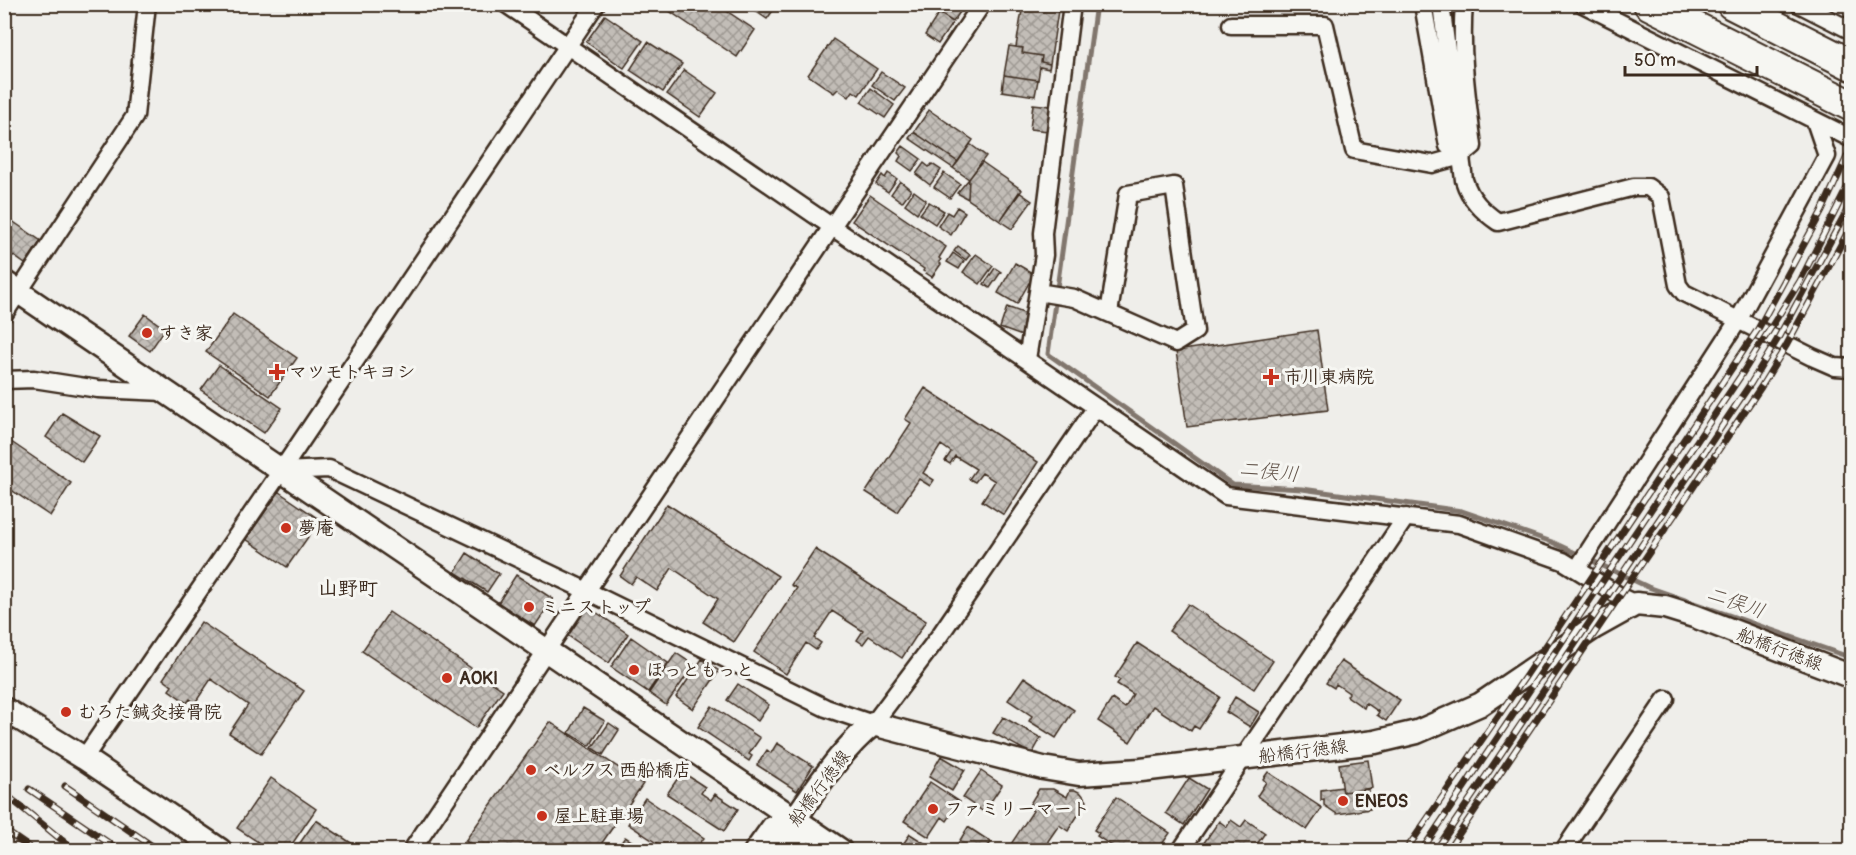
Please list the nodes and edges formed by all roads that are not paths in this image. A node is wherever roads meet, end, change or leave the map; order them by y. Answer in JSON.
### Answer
{"nodes":[{"id":1,"x":147,"y":4,"type":"edge"},
{"id":2,"x":506,"y":4,"type":"edge"},
{"id":3,"x":596,"y":4,"type":"edge"},
{"id":4,"x":982,"y":4,"type":"edge"},
{"id":5,"x":1072,"y":4,"type":"edge"},
{"id":6,"x":1423,"y":4,"type":"edge"},
{"id":7,"x":1441,"y":4,"type":"edge"},
{"id":8,"x":1464,"y":4,"type":"edge"},
{"id":9,"x":1583,"y":4,"type":"edge"},
{"id":10,"x":1649,"y":4,"type":"edge"},
{"id":11,"x":1732,"y":4,"type":"edge"},
{"id":12,"x":1799,"y":4,"type":"edge"},
{"id":13,"x":1231,"y":25,"type":"dead end"},
{"id":14,"x":1851,"y":31,"type":"edge"},
{"id":15,"x":568,"y":46,"type":"junction"},
{"id":16,"x":1851,"y":65,"type":"edge"},
{"id":17,"x":1851,"y":106,"type":"edge"},
{"id":18,"x":1815,"y":121,"type":"junction"},
{"id":19,"x":1851,"y":139,"type":"edge"},
{"id":20,"x":1461,"y":156,"type":"junction"},
{"id":21,"x":832,"y":227,"type":"junction"},
{"id":22,"x":12,"y":287,"type":"edge"},
{"id":23,"x":1038,"y":292,"type":"junction"},
{"id":24,"x":1109,"y":313,"type":"junction"},
{"id":25,"x":4,"y":314,"type":"edge"},
{"id":26,"x":1739,"y":319,"type":"junction"},
{"id":27,"x":1028,"y":359,"type":"junction"},
{"id":28,"x":1851,"y":368,"type":"edge"},
{"id":29,"x":4,"y":380,"type":"edge"},
{"id":30,"x":164,"y":392,"type":"junction"},
{"id":31,"x":1096,"y":407,"type":"junction"},
{"id":32,"x":281,"y":471,"type":"junction"},
{"id":33,"x":1406,"y":517,"type":"junction"},
{"id":34,"x":1577,"y":569,"type":"junction"},
{"id":35,"x":587,"y":591,"type":"junction"},
{"id":36,"x":1636,"y":604,"type":"junction"},
{"id":37,"x":547,"y":652,"type":"junction"},
{"id":38,"x":1851,"y":677,"type":"edge"},
{"id":39,"x":1666,"y":699,"type":"dead end"},
{"id":40,"x":4,"y":709,"type":"edge"},
{"id":41,"x":873,"y":724,"type":"junction"},
{"id":42,"x":84,"y":758,"type":"junction"},
{"id":43,"x":1242,"y":758,"type":"junction"},
{"id":44,"x":795,"y":820,"type":"junction"},
{"id":45,"x":220,"y":850,"type":"edge"},
{"id":46,"x":412,"y":850,"type":"edge"},
{"id":47,"x":753,"y":850,"type":"edge"},
{"id":48,"x":774,"y":850,"type":"edge"},
{"id":49,"x":797,"y":850,"type":"edge"},
{"id":50,"x":840,"y":850,"type":"edge"},
{"id":51,"x":1181,"y":850,"type":"edge"},
{"id":52,"x":1564,"y":850,"type":"edge"}],
"edges":[{"from":1,"to":22,"type":"street"},
{"from":2,"to":15,"type":"street"},
{"from":3,"to":15,"type":"street"},
{"from":4,"to":21,"type":"street"},
{"from":5,"to":23,"type":"street"},
{"from":6,"to":20,"type":"street"},
{"from":7,"to":20,"type":"street"},
{"from":8,"to":20,"type":"street"},
{"from":9,"to":18,"type":"street"},
{"from":10,"to":17,"type":"highway"},
{"from":11,"to":16,"type":"highway"},
{"from":12,"to":14,"type":"street"},
{"from":13,"to":20,"type":"street"},
{"from":15,"to":21,"type":"street"},
{"from":15,"to":32,"type":"street"},
{"from":18,"to":19,"type":"street"},
{"from":18,"to":26,"type":"street"},
{"from":20,"to":26,"type":"street"},
{"from":21,"to":27,"type":"street"},
{"from":21,"to":35,"type":"street"},
{"from":22,"to":25,"type":"street"},
{"from":22,"to":30,"type":"street"},
{"from":23,"to":24,"type":"street"},
{"from":23,"to":27,"type":"street"},
{"from":24,"to":24,"type":"street"},
{"from":26,"to":28,"type":"street"},
{"from":26,"to":34,"type":"street"},
{"from":27,"to":31,"type":"street"},
{"from":29,"to":30,"type":"street"},
{"from":30,"to":32,"type":"street"},
{"from":31,"to":33,"type":"street"},
{"from":31,"to":41,"type":"street"},
{"from":32,"to":35,"type":"street"},
{"from":32,"to":37,"type":"street"},
{"from":32,"to":42,"type":"street"},
{"from":33,"to":34,"type":"street"},
{"from":33,"to":43,"type":"street"},
{"from":34,"to":36,"type":"street"},
{"from":35,"to":37,"type":"street"},
{"from":35,"to":41,"type":"street"},
{"from":36,"to":38,"type":"street","name":"船橋行徳線"},
{"from":36,"to":43,"type":"street","name":"船橋行徳線"},
{"from":37,"to":44,"type":"street"},
{"from":37,"to":46,"type":"street"},
{"from":39,"to":52,"type":"street"},
{"from":40,"to":42,"type":"street"},
{"from":41,"to":43,"type":"street","name":"船橋行徳線"},
{"from":41,"to":44,"type":"street","name":"船橋行徳線"},
{"from":42,"to":45,"type":"street"},
{"from":43,"to":51,"type":"street"},
{"from":44,"to":47,"type":"street"},
{"from":44,"to":48,"type":"street","name":"船橋行徳線"},
{"from":44,"to":49,"type":"street"},
{"from":44,"to":50,"type":"street"}]}
